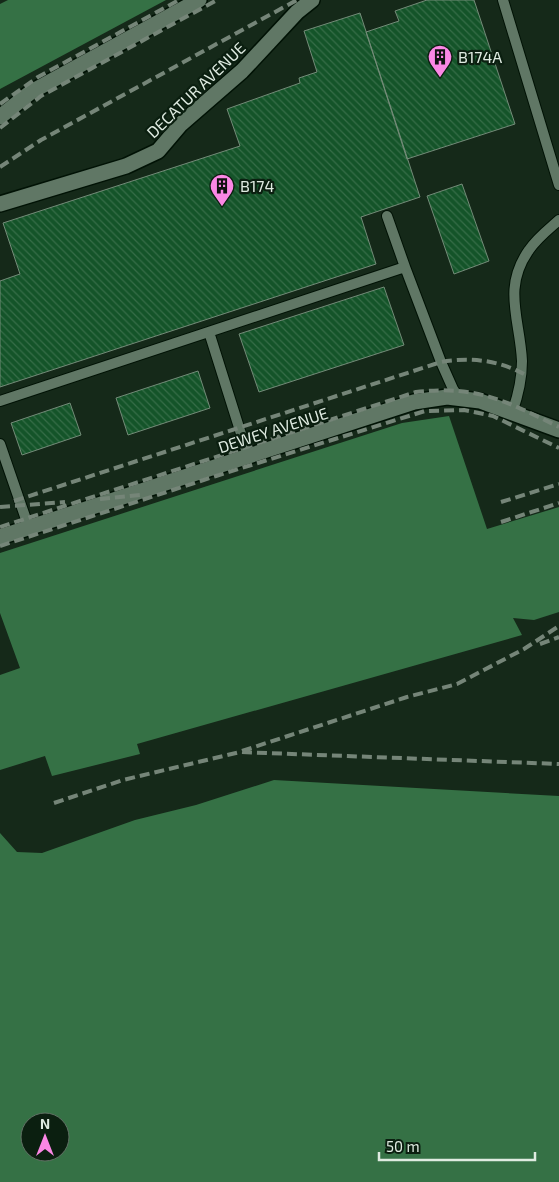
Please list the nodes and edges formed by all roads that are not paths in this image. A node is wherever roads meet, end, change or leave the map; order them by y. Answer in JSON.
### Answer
{"nodes":[{"id":1,"x":198,"y":0,"type":"edge"},
{"id":2,"x":312,"y":0,"type":"edge"},
{"id":3,"x":503,"y":0,"type":"edge"},
{"id":4,"x":0,"y":117,"type":"edge"},
{"id":5,"x":559,"y":185,"type":"edge"},
{"id":6,"x":0,"y":204,"type":"edge"},
{"id":7,"x":387,"y":216,"type":"dead end"},
{"id":8,"x":559,"y":220,"type":"edge"},
{"id":9,"x":405,"y":267,"type":"junction"},
{"id":10,"x":209,"y":332,"type":"junction"},
{"id":11,"x":459,"y":398,"type":"junction"},
{"id":12,"x":0,"y":401,"type":"edge"},
{"id":13,"x":512,"y":414,"type":"junction"},
{"id":14,"x":559,"y":430,"type":"edge"},
{"id":15,"x":0,"y":444,"type":"edge"},
{"id":16,"x":248,"y":456,"type":"junction"},
{"id":17,"x":29,"y":528,"type":"junction"},
{"id":18,"x":0,"y":537,"type":"edge"}],
"edges":[{"from":1,"to":4,"type":"street"},
{"from":2,"to":6,"type":"street","name":"DECATUR AVENUE"},
{"from":3,"to":5,"type":"lane"},
{"from":7,"to":9,"type":"lane"},
{"from":8,"to":13,"type":"lane"},
{"from":9,"to":10,"type":"lane"},
{"from":9,"to":11,"type":"lane"},
{"from":10,"to":12,"type":"lane"},
{"from":10,"to":16,"type":"lane"},
{"from":11,"to":13,"type":"street","name":"DEWEY AVENUE"},
{"from":11,"to":16,"type":"street","name":"DEWEY AVENUE"},
{"from":13,"to":14,"type":"street","name":"DEWEY AVENUE"},
{"from":15,"to":17,"type":"lane"},
{"from":16,"to":17,"type":"street","name":"DEWEY AVENUE"},
{"from":17,"to":18,"type":"street","name":"DEWEY AVENUE"}]}
